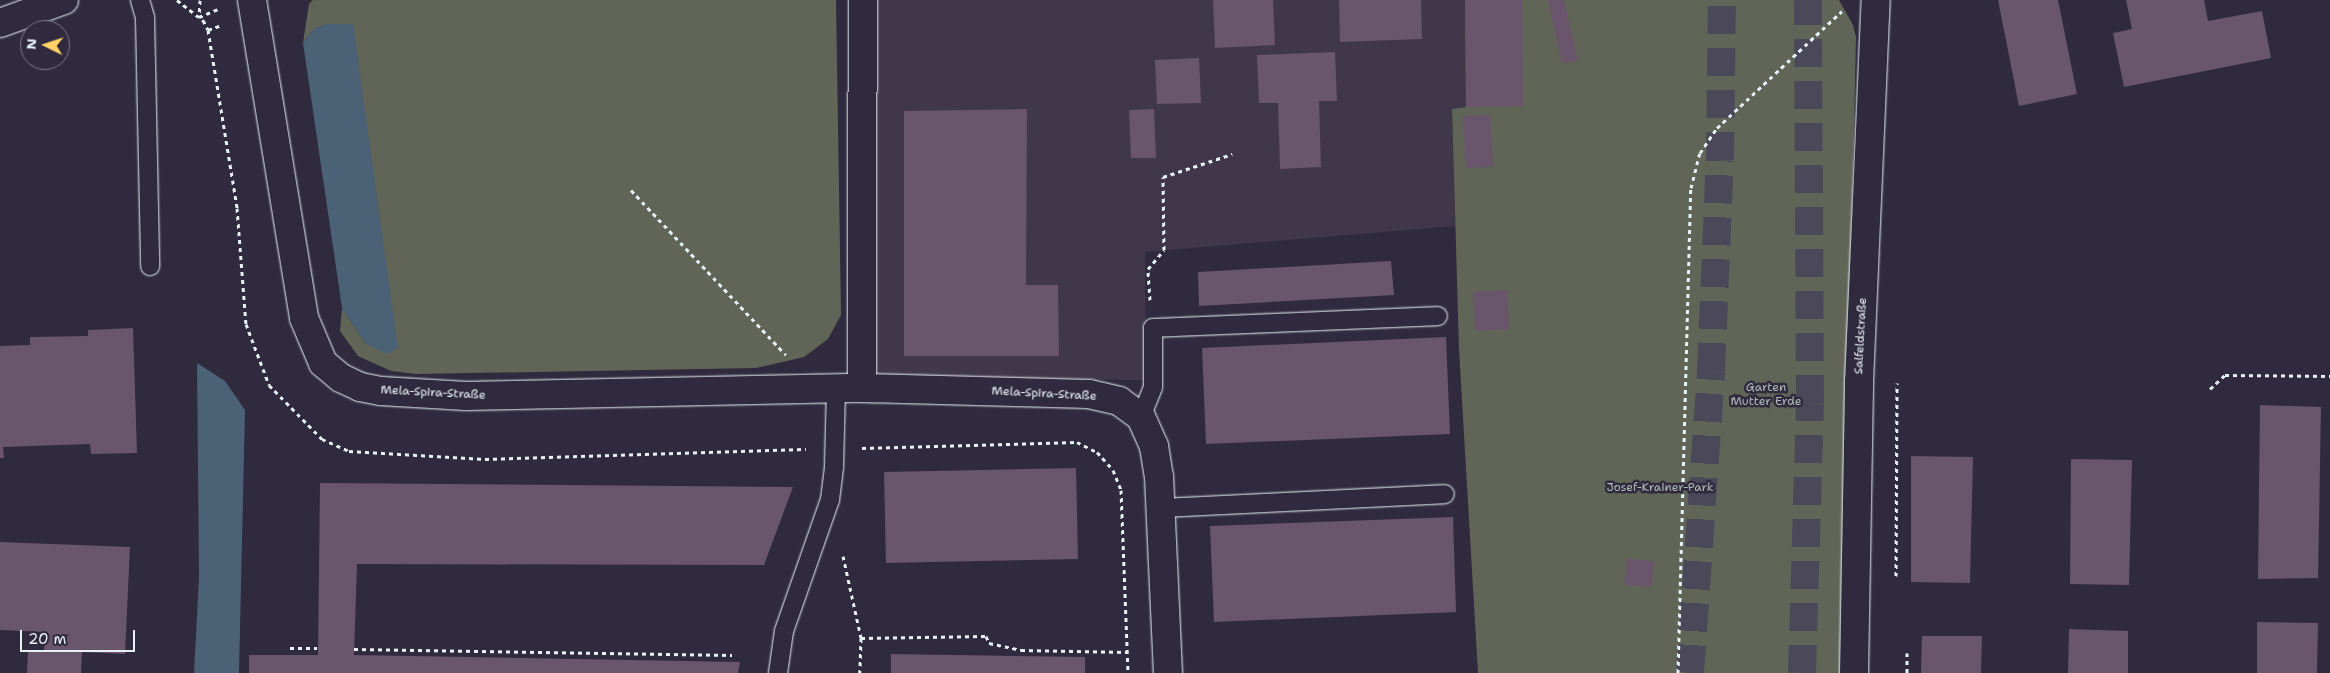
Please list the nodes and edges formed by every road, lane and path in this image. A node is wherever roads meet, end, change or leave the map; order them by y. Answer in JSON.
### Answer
{"nodes":[{"id":1,"x":64,"y":0,"type":"edge"},
{"id":2,"x":140,"y":0,"type":"edge"},
{"id":3,"x":177,"y":0,"type":"edge"},
{"id":4,"x":200,"y":0,"type":"edge"},
{"id":5,"x":252,"y":0,"type":"edge"},
{"id":6,"x":863,"y":0,"type":"edge"},
{"id":7,"x":1876,"y":0,"type":"edge"},
{"id":8,"x":1846,"y":7,"type":"dead end"},
{"id":9,"x":208,"y":15,"type":"dead end"},
{"id":10,"x":200,"y":17,"type":"junction"},
{"id":11,"x":0,"y":23,"type":"edge"},
{"id":12,"x":226,"y":24,"type":"dead end"},
{"id":13,"x":1232,"y":154,"type":"dead end"},
{"id":14,"x":631,"y":190,"type":"dead end"},
{"id":15,"x":150,"y":266,"type":"dead end"},
{"id":16,"x":1148,"y":280,"type":"dead end"},
{"id":17,"x":1438,"y":316,"type":"dead end"},
{"id":18,"x":2330,"y":376,"type":"edge"},
{"id":19,"x":1897,"y":383,"type":"dead end"},
{"id":20,"x":839,"y":389,"type":"junction"},
{"id":21,"x":2210,"y":389,"type":"dead end"},
{"id":22,"x":1141,"y":417,"type":"junction"},
{"id":23,"x":1445,"y":494,"type":"dead end"},
{"id":24,"x":1161,"y":508,"type":"junction"},
{"id":25,"x":843,"y":554,"type":"dead end"},
{"id":26,"x":1896,"y":576,"type":"dead end"},
{"id":27,"x":861,"y":638,"type":"junction"},
{"id":28,"x":290,"y":648,"type":"dead end"},
{"id":29,"x":318,"y":648,"type":"dead end"},
{"id":30,"x":354,"y":649,"type":"dead end"},
{"id":31,"x":1127,"y":652,"type":"dead end"},
{"id":32,"x":1907,"y":653,"type":"dead end"},
{"id":33,"x":732,"y":655,"type":"dead end"},
{"id":34,"x":778,"y":673,"type":"edge"},
{"id":35,"x":860,"y":673,"type":"edge"},
{"id":36,"x":1168,"y":673,"type":"edge"},
{"id":37,"x":1678,"y":673,"type":"edge"},
{"id":38,"x":1854,"y":673,"type":"edge"},
{"id":39,"x":1907,"y":673,"type":"edge"}],
"edges":[{"from":1,"to":11,"type":"street"},
{"from":2,"to":15,"type":"lane"},
{"from":3,"to":10,"type":"path"},
{"from":4,"to":10,"type":"path"},
{"from":5,"to":20,"type":"street","name":"Mela-Spira-Straße"},
{"from":6,"to":20,"type":"street"},
{"from":7,"to":38,"type":"street","name":"Salfeldstraße"},
{"from":8,"to":37,"type":"path"},
{"from":9,"to":10,"type":"path"},
{"from":10,"to":12,"type":"path"},
{"from":13,"to":16,"type":"path"},
{"from":14,"to":20,"type":"path"},
{"from":17,"to":22,"type":"lane"},
{"from":18,"to":21,"type":"path"},
{"from":19,"to":26,"type":"path"},
{"from":20,"to":22,"type":"street","name":"Mela-Spira-Straße"},
{"from":20,"to":34,"type":"lane"},
{"from":22,"to":24,"type":"street","name":"Mela-Spira-Straße"},
{"from":23,"to":24,"type":"lane"},
{"from":24,"to":36,"type":"street","name":"Mela-Spira-Straße"},
{"from":25,"to":27,"type":"path"},
{"from":27,"to":31,"type":"path"},
{"from":27,"to":35,"type":"path"},
{"from":28,"to":29,"type":"path"},
{"from":30,"to":33,"type":"path"},
{"from":32,"to":39,"type":"path"}]}
